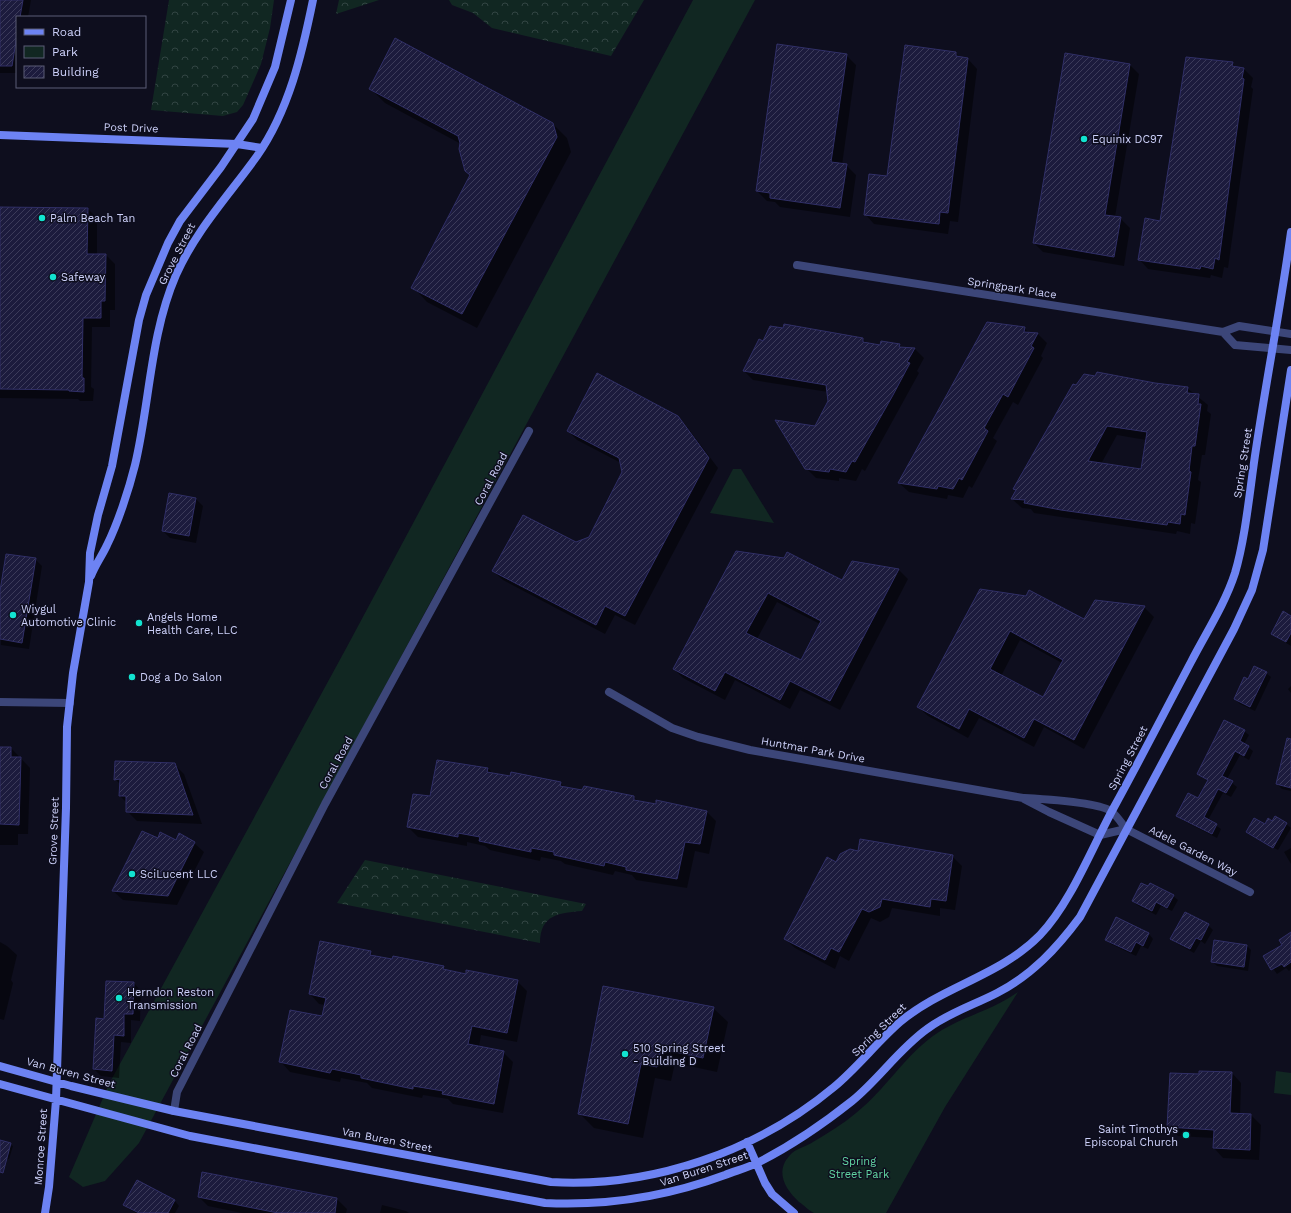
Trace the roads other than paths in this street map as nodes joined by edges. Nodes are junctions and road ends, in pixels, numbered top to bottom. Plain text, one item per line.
1 (291, 0) edge
2 (313, 0) edge
3 (0, 135) edge
4 (237, 144) junction
5 (262, 148) junction
6 (1291, 232) edge
7 (797, 265) dead end
8 (1275, 331) junction
9 (1223, 332) junction
10 (1291, 334) edge
11 (1272, 348) junction
12 (1291, 350) edge
13 (1291, 370) edge
14 (529, 431) dead end
15 (89, 582) junction
16 (609, 692) dead end
17 (0, 702) edge
18 (70, 703) junction
19 (1023, 798) junction
20 (1112, 812) junction
21 (1126, 829) junction
22 (1100, 835) junction
23 (1250, 892) dead end
24 (0, 1066) edge
25 (56, 1082) junction
26 (0, 1084) edge
27 (56, 1100) junction
28 (174, 1111) junction
29 (747, 1142) junction
30 (756, 1164) junction
31 (45, 1213) edge
32 (794, 1213) edge

1 - 4 main road, Grove Street
2 - 5 main road, Grove Street
3 - 4 main road, Post Drive
4 - 5 main road, Post Drive
4 - 15 main road, Grove Street
5 - 15 main road, Grove Street
6 - 8 main road, Spring Street
7 - 9 street, Springpark Place
8 - 9 street, Springpark Place
8 - 10 street, Springpark Place
8 - 11 main road, Spring Street
9 - 11 street
11 - 12 street
11 - 20 main road, Spring Street
13 - 21 main road
14 - 28 street, Coral Road
15 - 18 main road, Grove Street
16 - 19 street, Huntmar Park Drive
17 - 18 street
18 - 25 main road, Grove Street
19 - 20 street, Huntmar Park Drive
19 - 22 street, Huntmar Park Drive
20 - 21 street
20 - 22 main road, Spring Street
21 - 22 street
21 - 23 street, Adele Garden Way
21 - 30 main road
22 - 29 main road, Spring Street
24 - 25 main road, Van Buren Street
25 - 27 main road, Monroe Street
25 - 28 main road, Van Buren Street
26 - 27 main road, Van Buren Street
27 - 30 main road, Van Buren Street
27 - 31 main road, Monroe Street
28 - 29 main road, Van Buren Street
29 - 30 main road, Van Buren Street
30 - 32 main road, Van Buren Street

